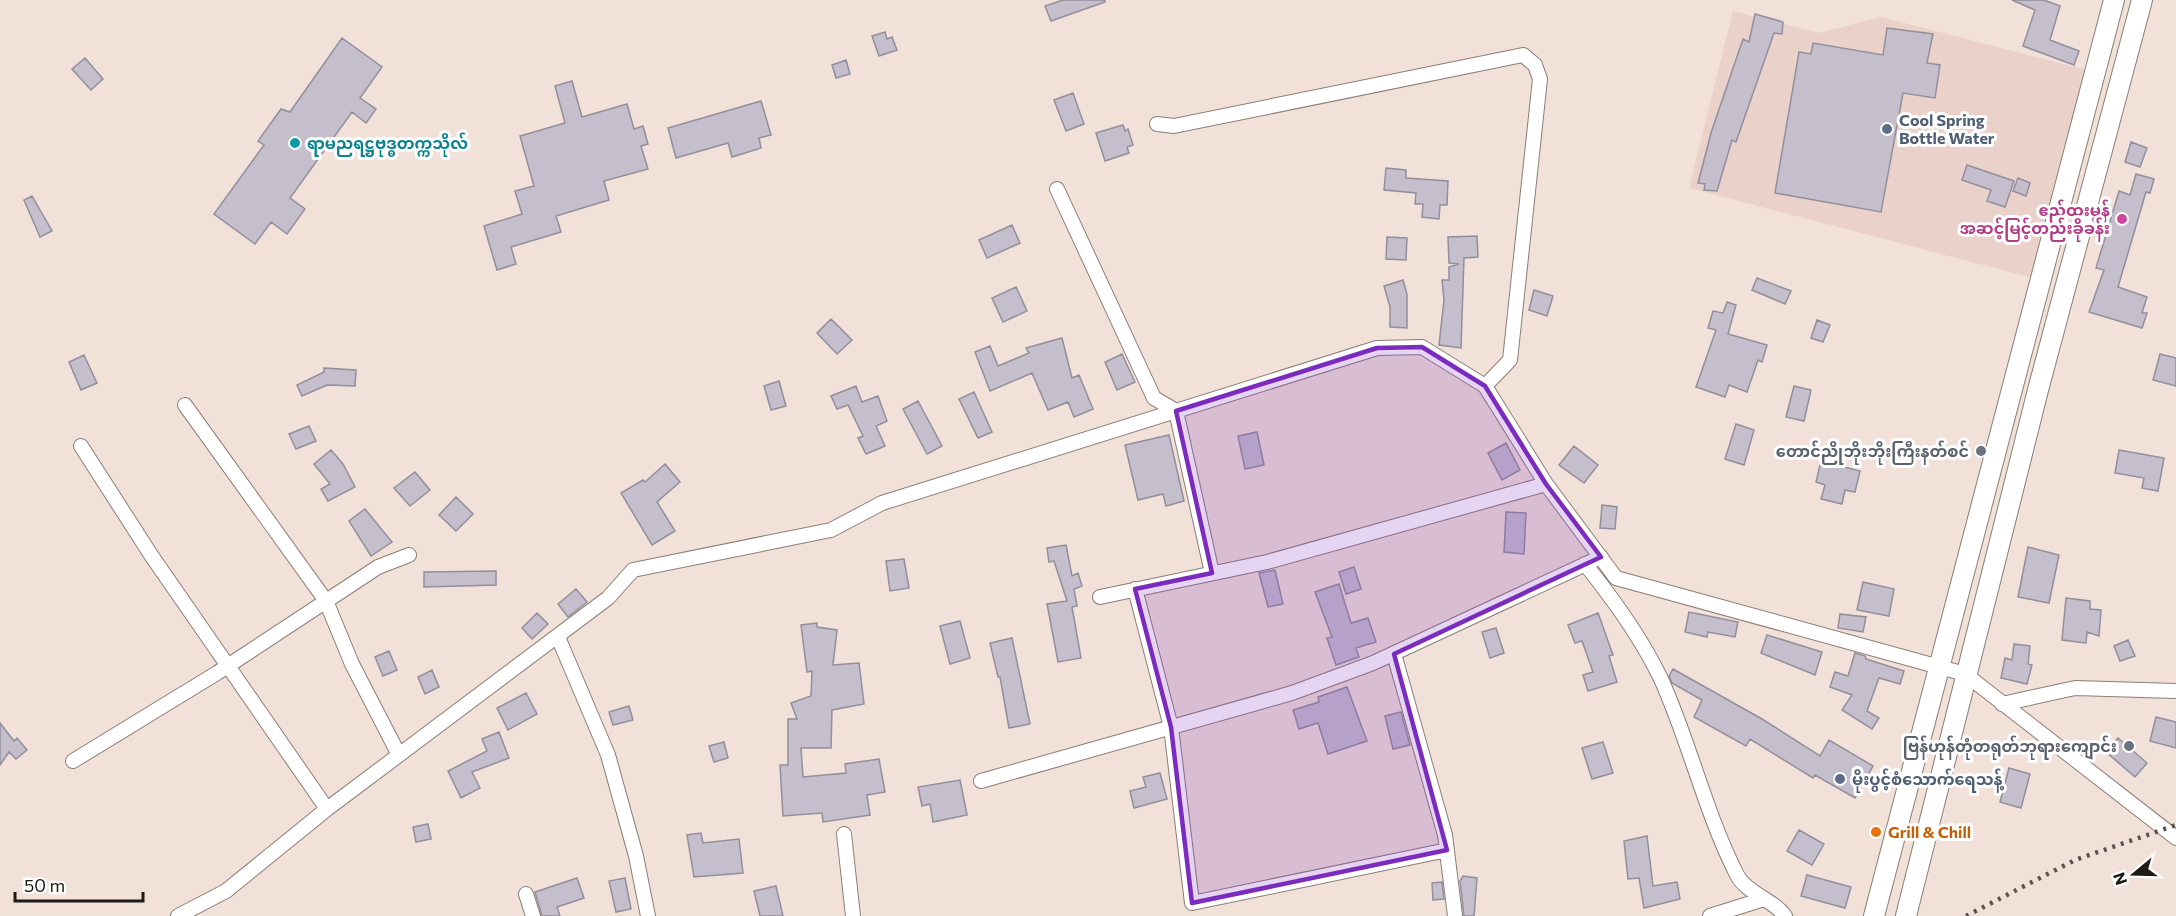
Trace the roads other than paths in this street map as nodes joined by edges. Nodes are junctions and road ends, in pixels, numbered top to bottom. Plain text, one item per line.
1 (2114, 0) edge
2 (2142, 0) edge
3 (1157, 124) dead end
4 (1057, 189) dead end
5 (1485, 386) junction
6 (185, 405) dead end
7 (1176, 411) junction
8 (81, 446) dead end
9 (1546, 484) junction
10 (409, 555) dead end
11 (1601, 557) junction
12 (1585, 564) junction
13 (1212, 573) junction
14 (1136, 589) junction
15 (1100, 597) dead end
16 (326, 601) junction
17 (558, 637) junction
18 (1394, 654) junction
19 (229, 665) junction
20 (1938, 667) junction
21 (1965, 674) junction
22 (2176, 691) edge
23 (2002, 704) junction
24 (1171, 727) junction
25 (399, 755) junction
26 (73, 761) dead end
27 (981, 781) dead end
28 (327, 809) junction
29 (844, 834) dead end
30 (2176, 838) edge
31 (1447, 850) junction
32 (526, 894) dead end
33 (1764, 899) junction
34 (178, 916) edge
35 (533, 916) edge
36 (648, 916) edge
37 (853, 916) edge
38 (1455, 916) edge
39 (1710, 916) edge
40 (1785, 916) edge
41 (1874, 916) edge
42 (1906, 916) edge

1 - 20 main road
2 - 21 main road
3 - 5 street
4 - 7 street
5 - 7 street
5 - 9 street
6 - 16 street
7 - 13 street
7 - 17 street
8 - 19 street
9 - 11 street
9 - 13 street
10 - 16 street
11 - 12 street
11 - 20 street
12 - 18 street
12 - 33 street
13 - 14 street
14 - 15 street
14 - 24 street
16 - 19 street
16 - 25 street
17 - 25 street
17 - 36 street
18 - 24 street
18 - 31 street
19 - 26 street
19 - 28 street
20 - 21 street
20 - 41 main road
21 - 23 street
21 - 42 main road
22 - 23 street
23 - 30 street
24 - 27 street
24 - 31 street
25 - 28 street
28 - 34 street
29 - 37 street
31 - 38 street
32 - 35 street
33 - 39 street
33 - 40 street

